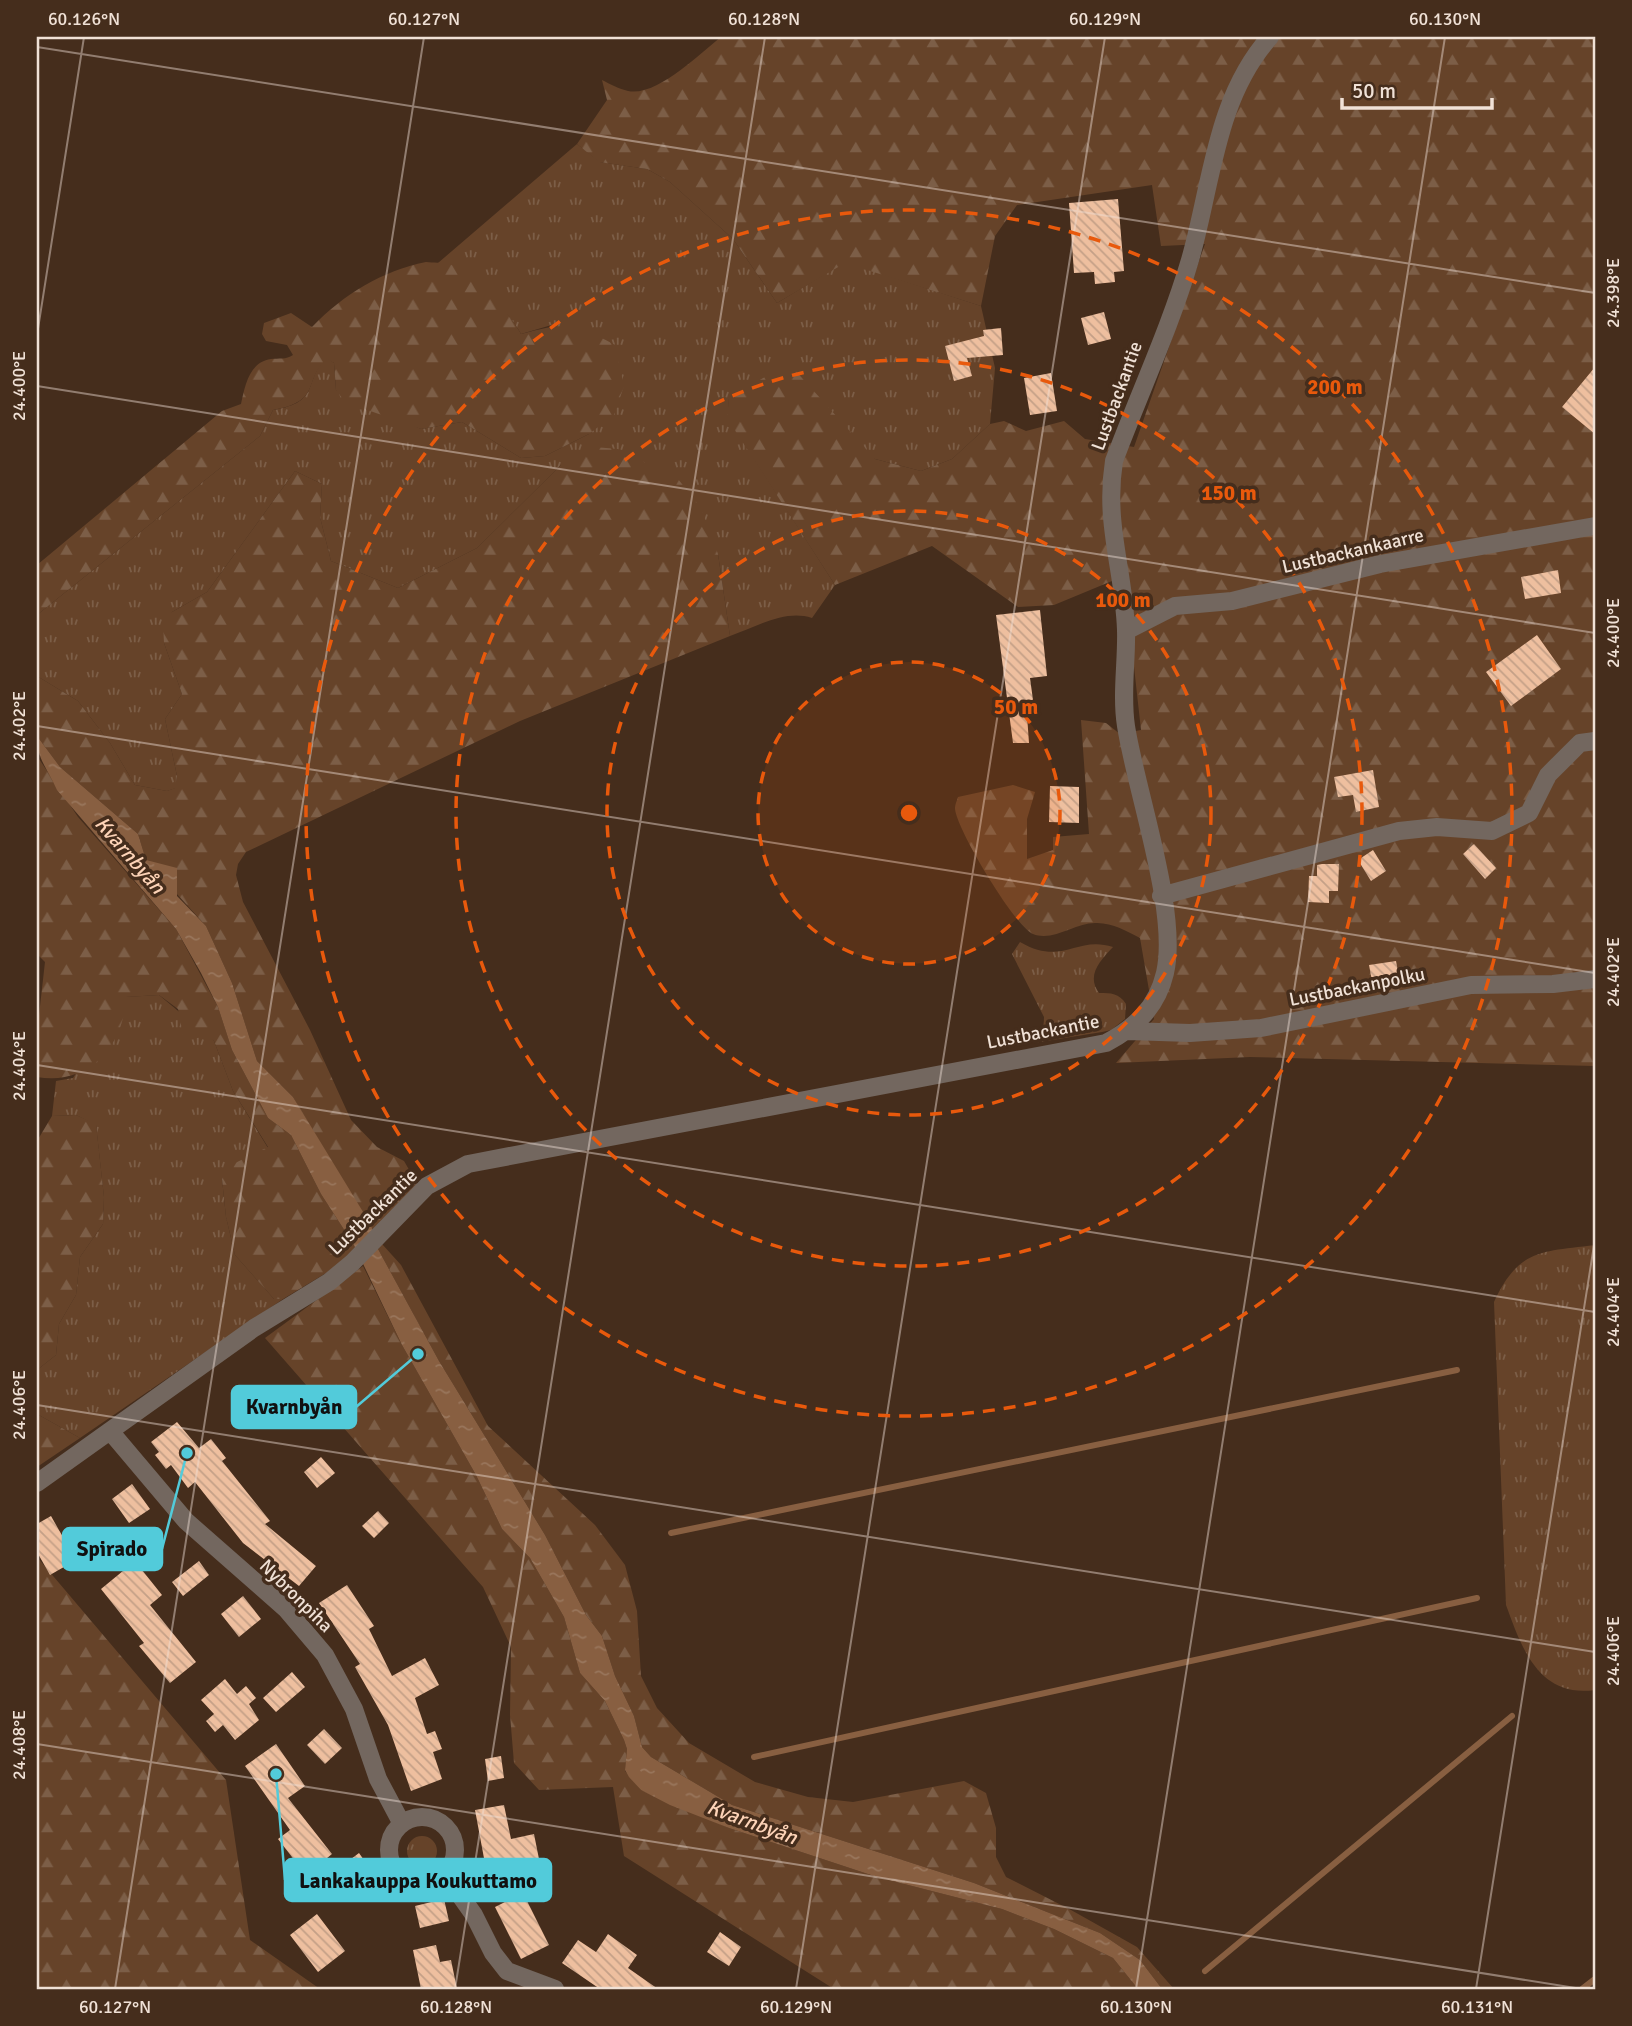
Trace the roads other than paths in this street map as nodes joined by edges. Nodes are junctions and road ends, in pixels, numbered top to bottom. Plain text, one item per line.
1 (1270, 37) edge
2 (1595, 526) edge
3 (1126, 631) junction
4 (1595, 741) edge
5 (1161, 896) junction
6 (1595, 979) edge
7 (1128, 1031) junction
8 (110, 1431) junction
9 (37, 1483) edge
10 (402, 1824) junction
11 (445, 1874) junction
12 (555, 1989) edge

1 - 3 street, Lustbackantie
2 - 3 street, Lustbackankaarre
3 - 5 street, Lustbackantie
4 - 5 street
5 - 7 street, Lustbackantie
6 - 7 street, Lustbackanpolku
7 - 8 street, Lustbackantie
8 - 9 street, Lustbackantie
8 - 10 street, Nybronpiha
10 - 11 street
10 - 11 street
11 - 12 street

